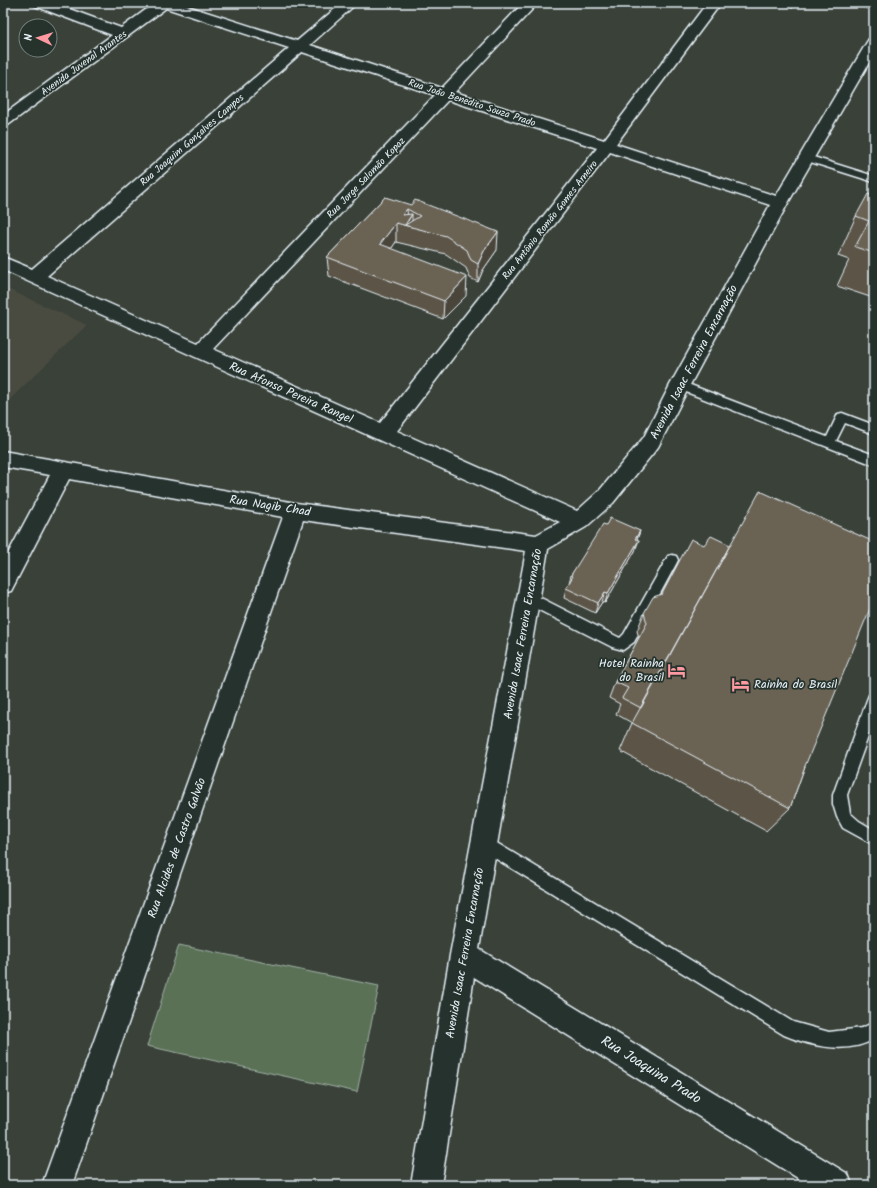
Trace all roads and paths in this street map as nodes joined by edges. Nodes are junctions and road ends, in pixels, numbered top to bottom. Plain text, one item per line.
1 (40, 3) edge
2 (164, 3) edge
3 (350, 3) edge
4 (531, 3) edge
5 (714, 3) edge
6 (868, 3) edge
7 (874, 6) edge
8 (122, 34) junction
9 (874, 42) edge
10 (299, 47) junction
11 (446, 94) junction
12 (6, 116) edge
13 (607, 146) junction
14 (807, 158) junction
15 (874, 179) edge
16 (780, 204) junction
17 (3, 263) edge
18 (34, 277) junction
19 (200, 352) junction
20 (680, 385) junction
21 (874, 430) edge
22 (383, 434) junction
23 (830, 442) junction
24 (3, 460) edge
25 (874, 460) edge
26 (63, 470) junction
27 (296, 510) junction
28 (579, 522) junction
29 (538, 544) junction
30 (672, 560) dead end
31 (3, 584) edge
32 (530, 598) junction
33 (874, 700) edge
34 (874, 838) edge
35 (485, 844) junction
36 (464, 955) junction
37 (874, 1030) edge
38 (57, 1185) edge
39 (426, 1185) edge
40 (837, 1185) edge

1 - 8 street
2 - 8 street, Avenida Juvenal Arantes
2 - 10 street, Rua João Benedito Souza Prado
3 - 10 street, Rua Joaquim Gonçalves Campos
4 - 11 street, Rua Jorge Salomão Kopaz
5 - 13 street, Rua Antônio Romão Gomes Arneiro
6 - 7 street
8 - 12 street, Avenida Juvenal Arantes
9 - 14 street, Avenida Isaac Ferreira Encarnação
10 - 11 street, Rua João Benedito Souza Prado
10 - 18 street, Rua Joaquim Gonçalves Campos
11 - 13 street, Rua João Benedito Souza Prado
11 - 19 street, Rua Jorge Salomão Kopaz
13 - 16 street, Rua João Benedito Souza Prado
13 - 22 street, Rua Antônio Romão Gomes Arneiro
14 - 15 lane
14 - 16 street, Avenida Isaac Ferreira Encarnação
16 - 20 street, Avenida Isaac Ferreira Encarnação
17 - 18 street, Rua Afonso Pereira Rangel
18 - 19 street, Rua Afonso Pereira Rangel
19 - 22 street, Rua Afonso Pereira Rangel
20 - 23 lane
20 - 28 street, Avenida Isaac Ferreira Encarnação
21 - 23 lane
22 - 28 street, Rua Afonso Pereira Rangel
23 - 25 lane
24 - 26 street, Rua Nagib Chad
26 - 27 street, Rua Nagib Chad
26 - 31 street
27 - 29 street, Rua Nagib Chad
27 - 38 street, Rua Alcides de Castro Galvão
28 - 29 street, Avenida Isaac Ferreira Encarnação
29 - 32 street, Avenida Isaac Ferreira Encarnação
30 - 32 lane
32 - 35 street, Avenida Isaac Ferreira Encarnação
33 - 34 lane
35 - 36 street, Avenida Isaac Ferreira Encarnação
35 - 37 lane
36 - 39 street, Avenida Isaac Ferreira Encarnação
36 - 40 street, Rua Joaquina Prado

